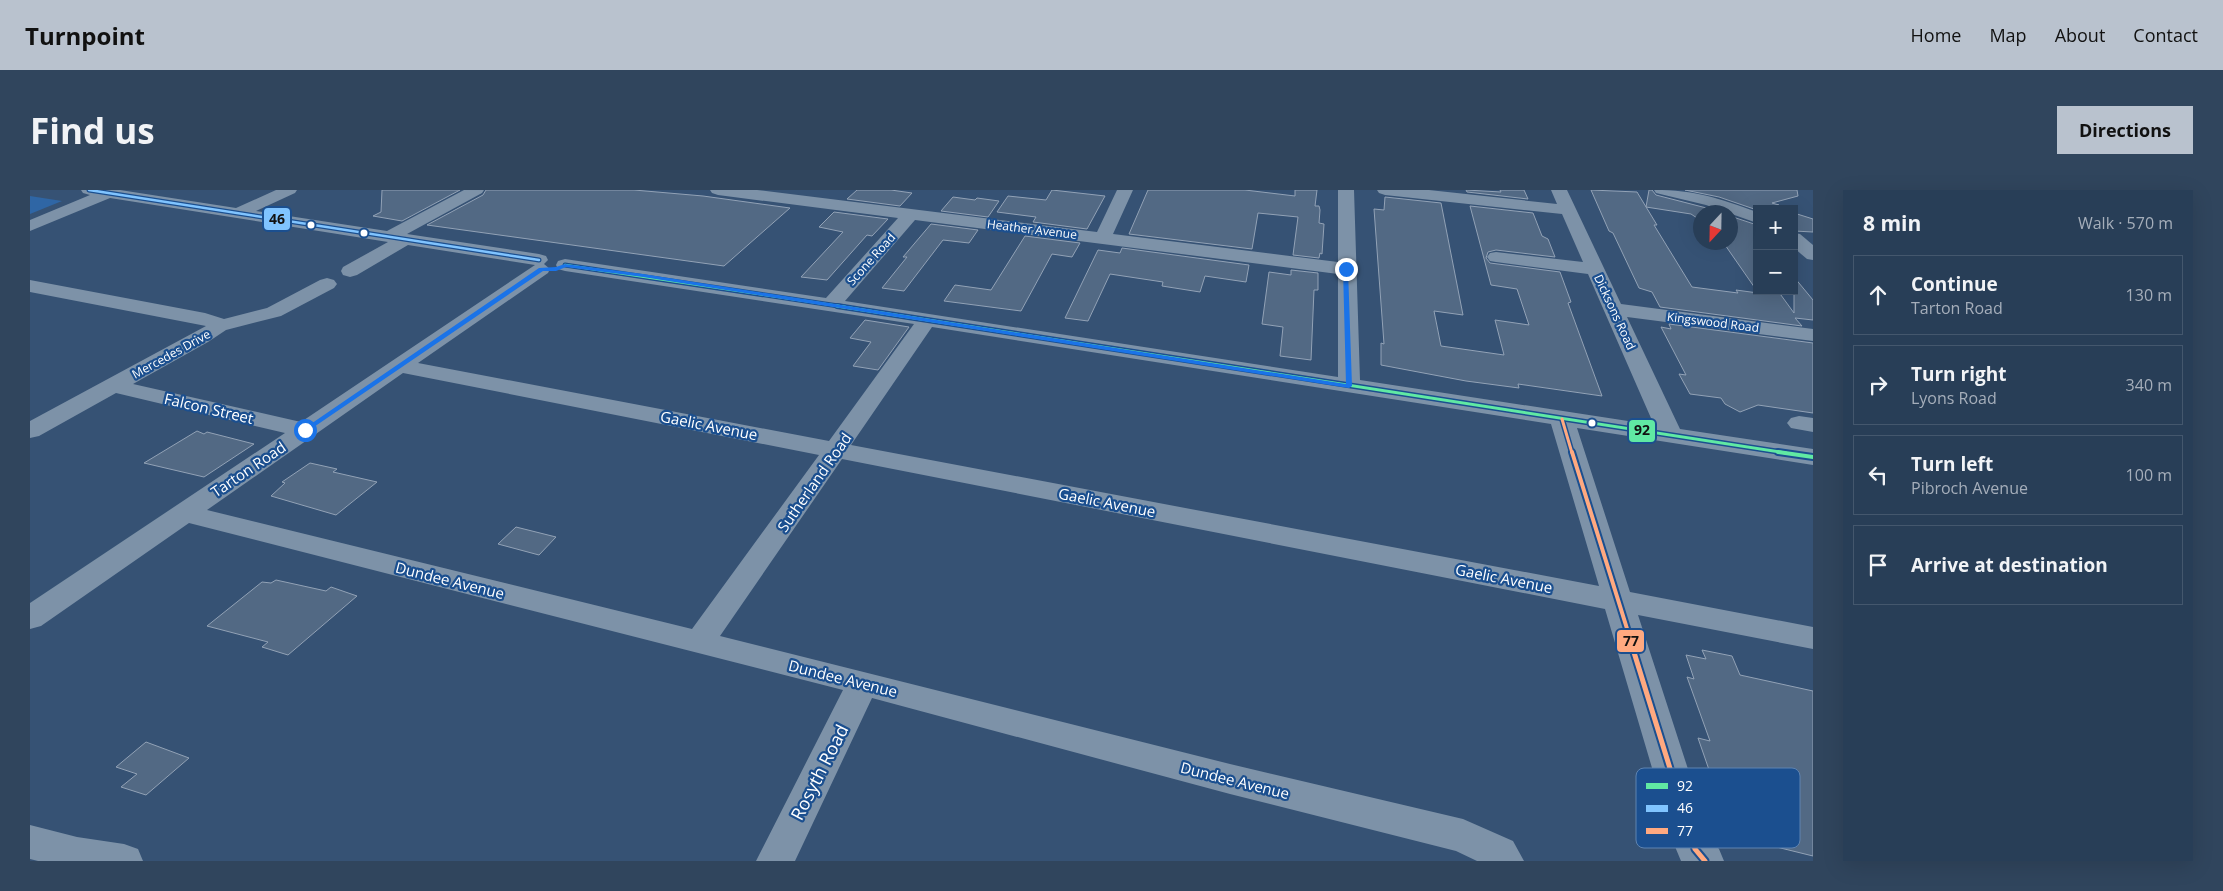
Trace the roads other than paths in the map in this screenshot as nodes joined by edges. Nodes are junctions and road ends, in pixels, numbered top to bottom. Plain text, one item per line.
1 (89, 190) edge
2 (290, 190) edge
3 (476, 190) edge
4 (718, 190) edge
5 (1125, 190) edge
6 (1346, 190) edge
7 (1386, 190) edge
8 (1559, 190) edge
9 (1662, 190) edge
10 (108, 193) junction
11 (1567, 210) junction
12 (238, 213) junction
13 (911, 214) junction
14 (1753, 217) edge
15 (30, 226) edge
16 (398, 238) junction
17 (1103, 238) junction
18 (1798, 242) edge
19 (1813, 255) edge
20 (1496, 257) dead end
21 (540, 265) junction
22 (1346, 269) junction
23 (1594, 269) junction
24 (350, 271) dead end
25 (327, 284) dead end
26 (30, 286) edge
27 (64, 292) junction
28 (831, 305) junction
29 (30, 307) edge
30 (1613, 309) junction
31 (927, 320) junction
32 (219, 326) junction
33 (1813, 335) edge
34 (400, 366) junction
35 (112, 386) junction
36 (1349, 386) junction
37 (1562, 418) junction
38 (305, 430) junction
39 (30, 431) edge
40 (1671, 435) junction
41 (837, 450) junction
42 (1813, 457) edge
43 (184, 513) junction
44 (1617, 600) junction
45 (30, 618) edge
46 (1813, 638) edge
47 (699, 642) junction
48 (863, 683) junction
49 (1670, 768) edge
50 (30, 842) edge
51 (1695, 848) edge
52 (1502, 857) edge
53 (124, 861) edge
54 (775, 861) edge
55 (1705, 861) edge

1 - 10 street
2 - 12 street
3 - 16 street
4 - 13 street, Heather Avenue
5 - 17 street
6 - 22 street
7 - 11 street
8 - 11 street, Dicksons Road
9 - 14 street
10 - 12 street
10 - 15 street
11 - 23 street, Dicksons Road
12 - 16 street
13 - 17 street, Heather Avenue
13 - 28 street, Scone Road
16 - 21 street
16 - 24 street
17 - 22 street, Heather Avenue
18 - 19 street
20 - 23 street
21 - 28 street
21 - 34 street, Tarton Road
22 - 36 street
23 - 30 street, Dicksons Road
25 - 32 street
26 - 27 street, Mercedes Drive
27 - 29 street
27 - 32 street, Mercedes Drive
28 - 31 street
30 - 33 street, Kingswood Road
30 - 40 street, Dicksons Road
31 - 36 street
31 - 41 street, Sutherland Road
32 - 35 street, Mercedes Drive
34 - 38 street, Tarton Road
34 - 41 street, Gaelic Avenue
35 - 38 street, Falcon Street
35 - 39 street, Mercedes Drive
36 - 37 street
37 - 40 street
37 - 44 street
38 - 43 street, Tarton Road
40 - 42 street
41 - 44 street, Gaelic Avenue
41 - 47 street, Sutherland Road
43 - 45 street, Tarton Road
43 - 47 street, Dundee Avenue
44 - 46 street, Gaelic Avenue
44 - 49 street
47 - 48 street, Dundee Avenue
48 - 52 street, Dundee Avenue
48 - 54 street, Rosyth Road
50 - 53 street
51 - 55 street

